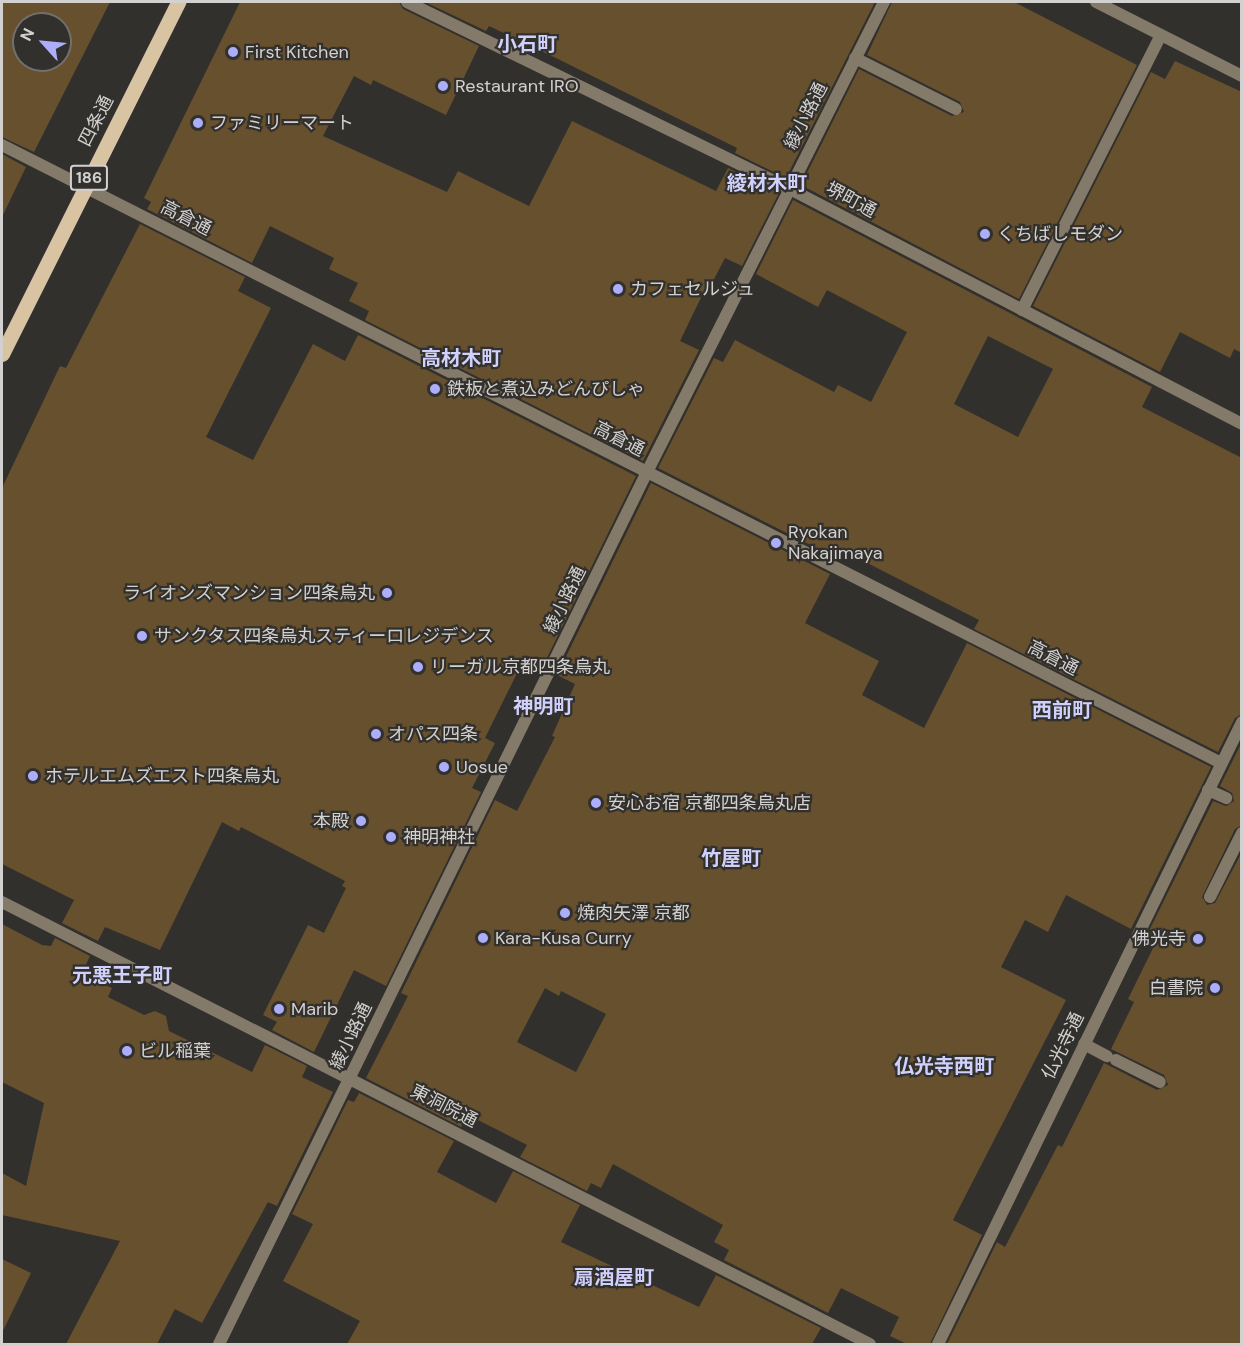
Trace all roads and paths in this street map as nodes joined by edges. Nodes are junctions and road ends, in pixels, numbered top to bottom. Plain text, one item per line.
1 (178, 2) edge
2 (407, 2) edge
3 (884, 2) edge
4 (1095, 2) edge
5 (1161, 35) junction
6 (855, 58) junction
7 (1242, 76) edge
8 (956, 110) dead end
9 (2, 144) edge
10 (85, 187) junction
11 (790, 189) junction
12 (1022, 310) junction
13 (2, 354) edge
14 (1242, 424) edge
15 (646, 474) junction
16 (1242, 722) edge
17 (1221, 763) junction
18 (1208, 790) junction
19 (1226, 798) dead end
20 (1242, 833) edge
21 (1210, 897) dead end
22 (2, 902) edge
23 (1083, 1044) junction
24 (351, 1079) junction
25 (1160, 1082) dead end
26 (219, 1344) edge
27 (870, 1344) edge
28 (938, 1344) edge

1 - 10 main road, 四条通 / 186
2 - 11 street, 堺町通
3 - 6 street, 綾小路通
4 - 5 street
5 - 7 street
5 - 12 street
6 - 8 street
6 - 11 street, 綾小路通
9 - 10 street, 高倉通
10 - 13 main road, 四条通 / 186
10 - 15 street, 高倉通
11 - 12 street, 堺町通
11 - 15 street, 綾小路通
12 - 14 street, 堺町通
15 - 17 street, 高倉通
15 - 24 street, 綾小路通
16 - 17 street, 仏光寺通
17 - 18 street, 仏光寺通
18 - 19 street
18 - 23 street, 仏光寺通
20 - 21 street
22 - 24 street, 東洞院通
23 - 25 street
23 - 28 street, 仏光寺通
24 - 26 street, 綾小路通
24 - 27 street, 東洞院通

